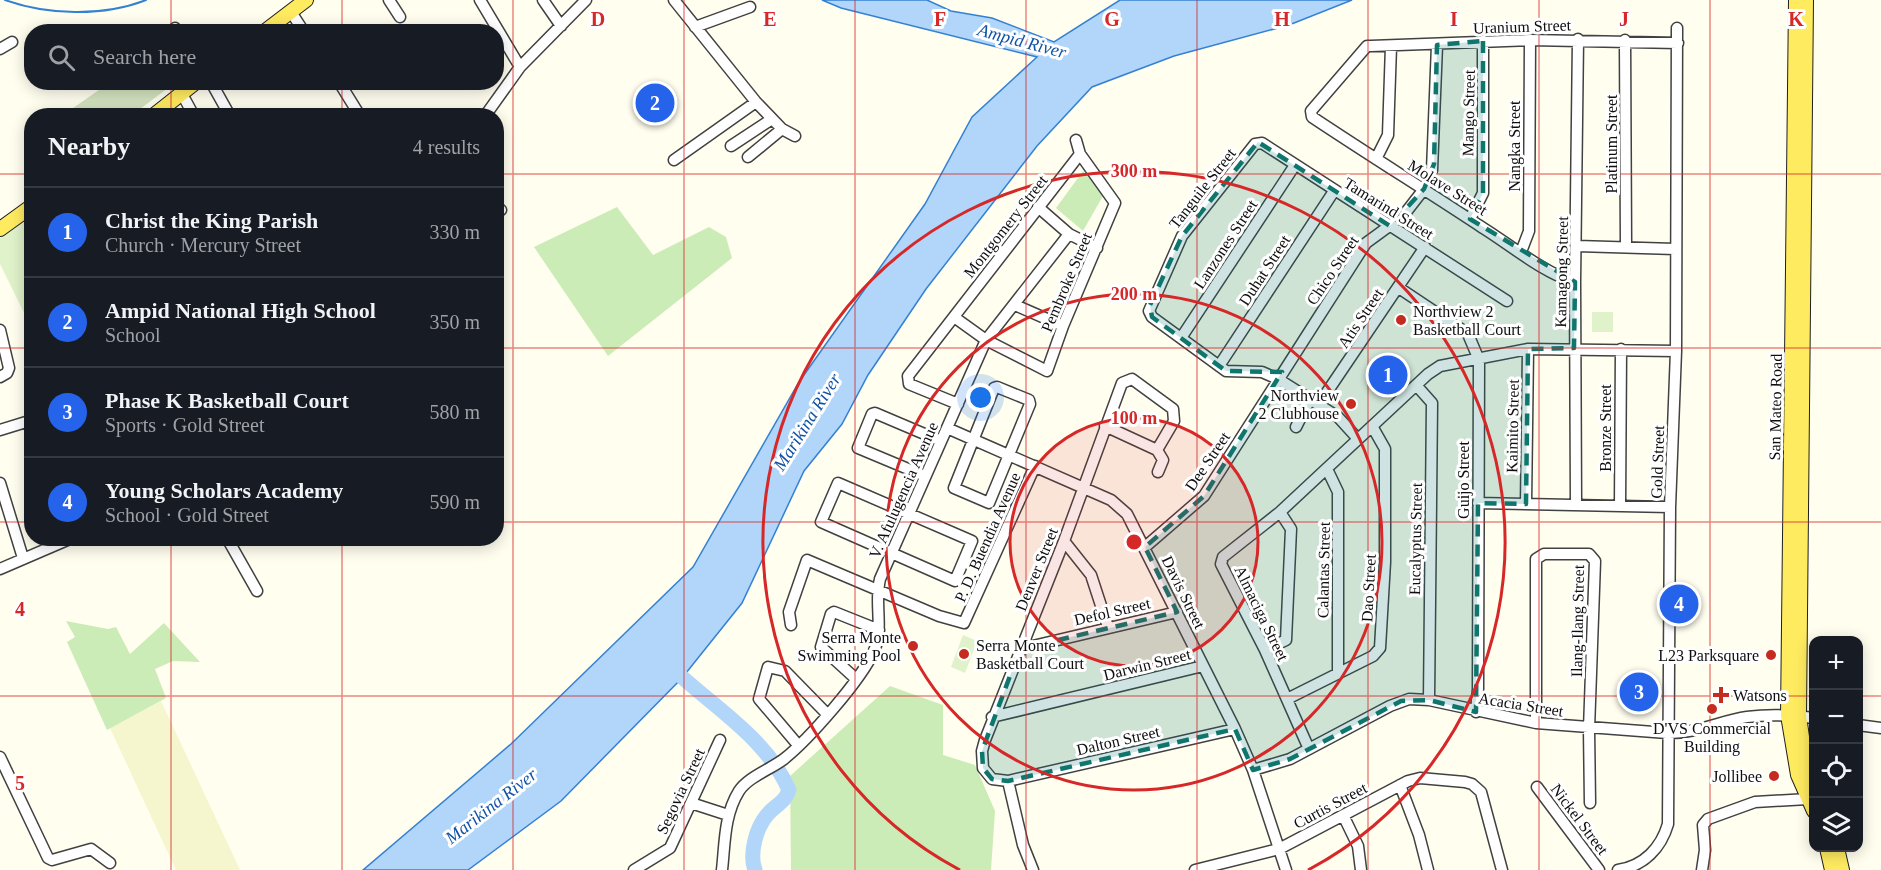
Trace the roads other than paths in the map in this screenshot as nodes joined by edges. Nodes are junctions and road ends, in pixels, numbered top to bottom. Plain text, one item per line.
1 (306, 0) edge
2 (389, 0) edge
3 (480, 0) edge
4 (543, 0) edge
5 (586, 0) edge
6 (674, 0) edge
7 (1796, 0) edge
8 (1806, 0) edge
9 (750, 7) dead end
10 (291, 12) junction
11 (400, 17) dead end
12 (275, 24) edge
13 (299, 24) edge
14 (494, 24) edge
15 (561, 26) junction
16 (694, 27) junction
17 (1677, 28) dead end
18 (1801, 29) junction
19 (1578, 39) junction
20 (504, 40) edge
21 (1530, 40) junction
22 (1625, 40) junction
23 (1484, 41) junction
24 (12, 42) dead end
25 (1678, 43) junction
26 (1437, 45) junction
27 (1391, 46) junction
28 (0, 49) edge
29 (520, 67) junction
30 (504, 89) edge
31 (187, 90) edge
32 (215, 90) edge
33 (344, 90) edge
34 (504, 90) edge
35 (182, 94) junction
36 (756, 102) junction
37 (164, 108) edge
38 (190, 108) edge
39 (226, 108) edge
40 (355, 108) edge
41 (491, 108) edge
42 (1311, 111) joint
43 (772, 119) junction
44 (782, 129) junction
45 (795, 136) dead end
46 (1076, 140) dead end
47 (1255, 144) joint
48 (731, 146) dead end
49 (1080, 154) junction
50 (748, 158) dead end
51 (1376, 159) junction
52 (674, 160) dead end
53 (1295, 165) junction
54 (1424, 189) junction
55 (1334, 191) junction
56 (1038, 207) junction
57 (24, 212) edge
58 (1470, 219) junction
59 (1390, 226) junction
60 (0, 230) edge
61 (1069, 234) junction
62 (1577, 246) junction
63 (1626, 247) junction
64 (1097, 248) junction
65 (1425, 248) junction
66 (1675, 249) junction
67 (1521, 252) junction
68 (1575, 282) junction
69 (1399, 288) junction
70 (1507, 301) dead end
71 (1015, 305) junction
72 (954, 317) junction
73 (1063, 326) junction
74 (0, 330) edge
75 (1181, 338) junction
76 (986, 340) junction
77 (1574, 348) junction
78 (1528, 349) junction
79 (1621, 349) junction
80 (1676, 351) junction
81 (1479, 360) junction
82 (1219, 366) junction
83 (0, 377) edge
84 (1278, 379) junction
85 (1416, 385) junction
86 (1315, 401) junction
87 (957, 404) junction
88 (24, 423) edge
89 (1105, 426) junction
90 (1372, 426) junction
91 (1296, 427) dead end
92 (947, 428) junction
93 (0, 430) edge
94 (973, 439) junction
95 (1358, 439) junction
96 (941, 441) junction
97 (1157, 450) junction
98 (1010, 455) junction
99 (1035, 466) junction
100 (1327, 469) junction
101 (1158, 472) dead end
102 (925, 476) junction
103 (0, 483) edge
104 (1083, 488) junction
105 (1478, 503) junction
106 (1526, 504) junction
107 (1576, 505) junction
108 (1620, 506) junction
109 (1670, 507) junction
110 (910, 512) junction
111 (1280, 512) junction
112 (1064, 542) junction
113 (51, 546) edge
114 (232, 546) edge
115 (1145, 547) junction
116 (892, 553) junction
117 (23, 558) junction
118 (0, 569) edge
119 (878, 589) junction
120 (257, 591) dead end
121 (1177, 612) junction
122 (791, 625) dead end
123 (1108, 627) junction
124 (879, 630) junction
125 (1020, 649) junction
126 (1266, 650) junction
127 (1203, 666) junction
128 (1338, 674) junction
129 (856, 679) junction
130 (1287, 699) junction
131 (1429, 700) junction
132 (1476, 712) junction
133 (827, 714) junction
134 (992, 717) junction
135 (1800, 717) edge
136 (1536, 723) junction
137 (1863, 726) edge
138 (1881, 728) edge
139 (1235, 729) junction
140 (1589, 729) junction
141 (1667, 733) junction
142 (720, 741) dead end
143 (798, 745) junction
144 (1310, 749) junction
145 (0, 757) edge
146 (1253, 770) junction
147 (1008, 781) junction
148 (1400, 785) junction
149 (1537, 787) dead end
150 (1811, 798) edge
151 (1809, 799) edge
152 (691, 803) junction
153 (1590, 803) dead end
154 (728, 815) junction
155 (1343, 816) junction
156 (1280, 849) junction
157 (1828, 852) edge
158 (1838, 852) edge
159 (110, 863) dead end
160 (648, 867) edge
161 (1217, 868) edge
162 (634, 870) edge
163 (722, 870) edge
164 (1033, 870) edge
165 (1195, 870) edge
166 (1286, 870) edge
167 (1361, 870) edge
168 (1428, 870) edge
169 (1502, 870) edge
170 (1599, 870) edge
171 (1618, 870) edge
172 (1702, 870) edge
173 (1832, 870) edge
174 (1842, 870) edge

1 - 10 main road
2 - 11 street
3 - 14 street
4 - 15 street
5 - 15 street
6 - 16 street
7 - 18 main road, San Mateo Road
8 - 18 main road, San Mateo Road
9 - 16 street
10 - 12 main road
10 - 13 street
15 - 29 street
16 - 36 street
17 - 25 street, Gold Street
18 - 135 main road, San Mateo Road
19 - 21 street, Uranium Street
19 - 22 street, Uranium Street
19 - 62 street, Kamagong Street
20 - 29 street
21 - 23 street, Uranium Street
21 - 67 street, Nangka Street
22 - 25 street, Uranium Street
22 - 63 street, Platinum Street
23 - 26 street, Uranium Street
23 - 58 street, Mango Street
24 - 28 street
25 - 66 street, Gold Street
26 - 27 street, Uranium Street
26 - 54 street, Chico Street
27 - 42 street, Uranium Street
27 - 51 street
29 - 30 street
31 - 35 main road
32 - 39 street
33 - 40 street
34 - 41 street
35 - 37 main road
35 - 38 street
36 - 43 street
36 - 52 street
42 - 51 street, Molave Street
43 - 44 street
43 - 48 street
44 - 45 street
44 - 50 street
46 - 49 street
47 - 53 street, Tamarind Street
47 - 75 street, Tanguile Street
49 - 56 street, Montgomery Street
49 - 64 street, Pembroke Street
51 - 54 street, Molave Street
53 - 55 street, Tamarind Street
53 - 75 street, Lanzones Street
54 - 58 street, Molave Street
54 - 59 street, Chico Street
55 - 59 street, Tamarind Street
55 - 82 street, Duhat Street
56 - 61 street
56 - 72 street, Montgomery Street
57 - 60 main road
58 - 67 street, Molave Street
59 - 65 street, Tamarind Street
59 - 84 street, Chico Street
61 - 64 street
61 - 71 street, V. Afulugencia Avenue
62 - 63 street
62 - 68 street, Kamagong Street
63 - 66 street
64 - 73 street, Pembroke Street
65 - 69 street, Atis Street
65 - 70 street, Tamarind Street
66 - 80 street, Gold Street
67 - 68 street, Molave Street
68 - 77 street, Kamagong Street
69 - 81 street, Guijo Street
69 - 86 street, Atis Street
71 - 73 street
71 - 76 street, V. Afulugencia Avenue
72 - 76 street
72 - 87 street, Montgomery Street
73 - 76 street, Pembroke Street
74 - 83 street
75 - 82 street
76 - 87 street, V. Afulugencia Avenue
77 - 78 street, Almaciga Street
77 - 79 street, Almaciga Street
77 - 107 street, Kamagong Street
78 - 81 street, Almaciga Street
78 - 106 street, Kaimito Street
79 - 80 street, Almaciga Street
79 - 108 street, Bronze Street
80 - 109 street, Gold Street
81 - 85 street, Almaciga Street
81 - 105 street, Guijo Street
82 - 84 street
84 - 86 street
84 - 115 street, Dee Street
85 - 90 street, Almaciga Street
85 - 131 street, Eucalyptus Street
86 - 91 street, Atis Street
86 - 95 street
87 - 92 street, V. Afulugencia Avenue
88 - 93 street
89 - 97 street
89 - 97 street, Denver Street
89 - 104 street, Denver Street
90 - 95 street, Almaciga Street
90 - 128 street, Dao Street
92 - 94 street, Davis Street
92 - 96 street, V. Afulugencia Avenue
94 - 98 street, Davis Street
94 - 98 street
94 - 98 street
95 - 100 street, Almaciga Street
96 - 102 street, V. Afulugencia Avenue
96 - 102 street
97 - 101 street
98 - 99 street, Davis Street
99 - 104 street, Davis Street
99 - 119 street, P. D. Buendia Avenue
100 - 111 street, Almaciga Street
100 - 128 street, Calantas Street
102 - 110 street, V. Afulugencia Avenue
103 - 117 street
104 - 112 street, Denver Street
104 - 115 street, Davis Street
105 - 106 street
105 - 132 street, Guijo Street
106 - 107 street
107 - 108 street
108 - 109 street
109 - 141 street, Gold Street
110 - 116 street, V. Afulugencia Avenue
110 - 116 street
110 - 116 street
111 - 126 street
111 - 126 street, Almaciga Street
112 - 123 street
112 - 125 street, Denver Street
113 - 117 street
114 - 120 street
115 - 121 street, Davis Street
116 - 119 street, V. Afulugencia Avenue
117 - 118 street
119 - 122 street
119 - 124 street, V. Afulugencia Avenue
121 - 123 street, Defol Street
121 - 127 street, Davis Street
123 - 125 street, Defol Street
124 - 129 street, V. Afulugencia Avenue
124 - 129 street
125 - 134 street, Denver Street
126 - 130 street, Almaciga Street
127 - 134 street, Darwin Street
127 - 139 street, Davis Street
128 - 130 street, Dao Street
129 - 133 street, V. Afulugencia Avenue
130 - 144 street, Almaciga Street
131 - 132 street, Acacia Street
131 - 144 street, Acacia Street
132 - 136 street, Acacia Street
133 - 143 street, V. Afulugencia Avenue
133 - 143 street
134 - 147 street, Denver Street
135 - 141 street, Acacia Street
135 - 150 main road, San Mateo Road
136 - 140 street, Acacia Street
136 - 140 street, Ilang-Ilang Street
137 - 138 street
139 - 146 street, Davis Street
139 - 147 street, Dalton Street
140 - 141 street, Acacia Street
140 - 153 street
141 - 171 street, Gold Street
142 - 152 street, Segovia Street
143 - 154 street, V. Afulugencia Avenue
144 - 146 street, Acacia Street
145 - 159 street
146 - 156 street, Davis Street
147 - 164 street
148 - 155 street, Curtis Street
148 - 168 street
148 - 169 street, Curtis Street
149 - 170 street, Nickel Street
151 - 172 street
152 - 154 street
152 - 160 street, Segovia Street
154 - 163 street, V. Afulugencia Avenue
155 - 156 street, Curtis Street
155 - 167 street
156 - 161 street, Curtis Street
156 - 166 street, Davis Street
157 - 173 main road
158 - 174 main road
160 - 162 street, Segovia Street
161 - 165 street, Curtis Street

